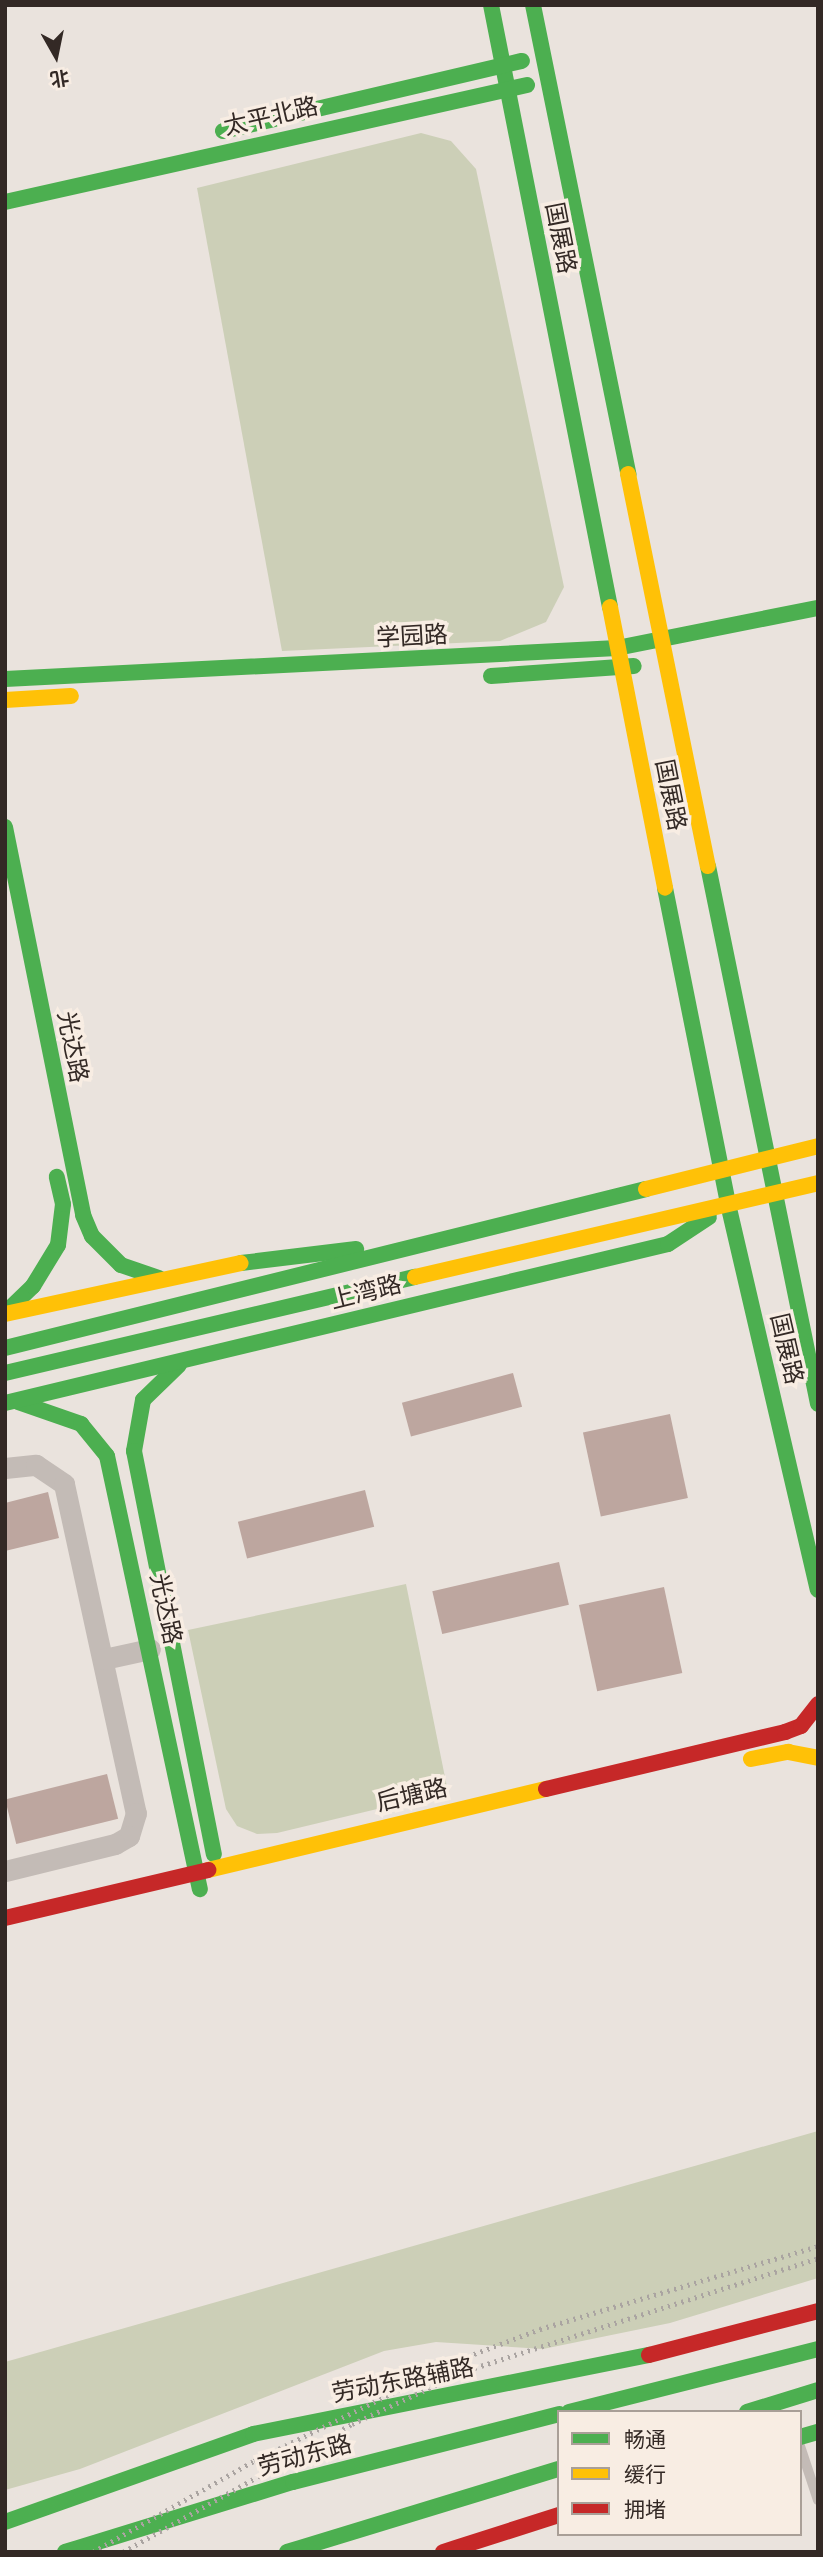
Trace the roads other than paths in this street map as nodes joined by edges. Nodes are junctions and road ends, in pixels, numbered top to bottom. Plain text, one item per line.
1 (492, 5) edge
2 (533, 5) edge
3 (543, 57) junction
4 (503, 65) junction
5 (547, 81) junction
6 (508, 89) junction
7 (208, 134) dead end
8 (5, 202) edge
9 (818, 608) edge
10 (663, 642) junction
11 (617, 648) junction
12 (673, 659) junction
13 (621, 668) junction
14 (476, 676) dead end
15 (5, 679) edge
16 (87, 695) dead end
17 (5, 700) edge
18 (5, 827) edge
19 (41, 1098) dead end
20 (818, 1146) edge
21 (768, 1160) junction
22 (722, 1171) junction
23 (818, 1183) edge
24 (775, 1194) junction
25 (728, 1205) junction
26 (426, 1243) junction
27 (159, 1278) junction
28 (5, 1313) edge
29 (5, 1348) edge
30 (189, 1359) junction
31 (5, 1373) edge
32 (6, 1403) edge
33 (818, 1404) edge
34 (5, 1468) edge
35 (818, 1590) edge
36 (150, 1649) junction
37 (104, 1658) junction
38 (818, 1704) edge
39 (818, 1758) edge
40 (728, 1765) dead end
41 (701, 1771) dead end
42 (216, 1866) junction
43 (5, 1871) edge
44 (197, 1871) junction
45 (220, 1885) junction
46 (200, 1890) junction
47 (5, 1918) edge
48 (5, 1936) edge
49 (818, 2311) edge
50 (818, 2349) edge
51 (818, 2390) edge
52 (577, 2410) edge
53 (753, 2410) edge
54 (557, 2415) edge
55 (802, 2452) edge
56 (557, 2470) edge
57 (818, 2500) edge
58 (557, 2516) edge
59 (5, 2522) edge
60 (462, 2549) edge
61 (65, 2552) edge
62 (287, 2552) edge
63 (443, 2552) edge

1 - 4 main road, 国展路
2 - 3 main road, 国展路
3 - 4 main road, 太平北路
3 - 5 main road, 国展路
4 - 6 main road, 国展路
4 - 7 main road, 太平北路
5 - 6 main road, 太平北路
5 - 10 main road, 国展路
6 - 8 main road, 太平北路
6 - 11 main road, 国展路
9 - 10 main road, 学园路
10 - 11 main road, 学园路
10 - 12 main road, 国展路
11 - 13 main road, 国展路
11 - 15 main road, 学园路
12 - 13 main road
12 - 21 main road, 国展路
13 - 14 main road
13 - 22 main road, 国展路
16 - 17 main road
18 - 27 main road, 光达路
19 - 28 main road, 光达路
20 - 21 main road, 上湾路
21 - 22 main road, 上湾路
21 - 24 main road, 国展路
22 - 25 main road, 国展路
22 - 26 main road, 上湾路
23 - 24 main road, 上湾路
24 - 25 main road, 上湾路
24 - 33 main road, 国展路
25 - 30 main road, 上湾路
25 - 31 main road, 上湾路
25 - 35 main road, 国展路
26 - 27 main road, 上湾路
26 - 29 main road, 上湾路
27 - 28 main road, 上湾路
30 - 32 main road, 上湾路
30 - 42 main road, 光达路
32 - 36 main road, 光达路
34 - 37 street
36 - 37 street
36 - 44 main road, 光达路
37 - 43 street
38 - 42 main road, 后塘路
39 - 40 main road
41 - 45 main road, 后塘路
42 - 44 main road, 后塘路
42 - 45 main road, 光达路
44 - 46 main road, 光达路
44 - 47 main road, 后塘路
45 - 46 main road, 后塘路
46 - 48 main road, 后塘路
49 - 59 main road, 劳动东路辅路
50 - 52 main road
51 - 53 main road
54 - 61 main road, 劳动东路
55 - 57 lane
56 - 62 main road
58 - 60 main road
60 - 63 main road

